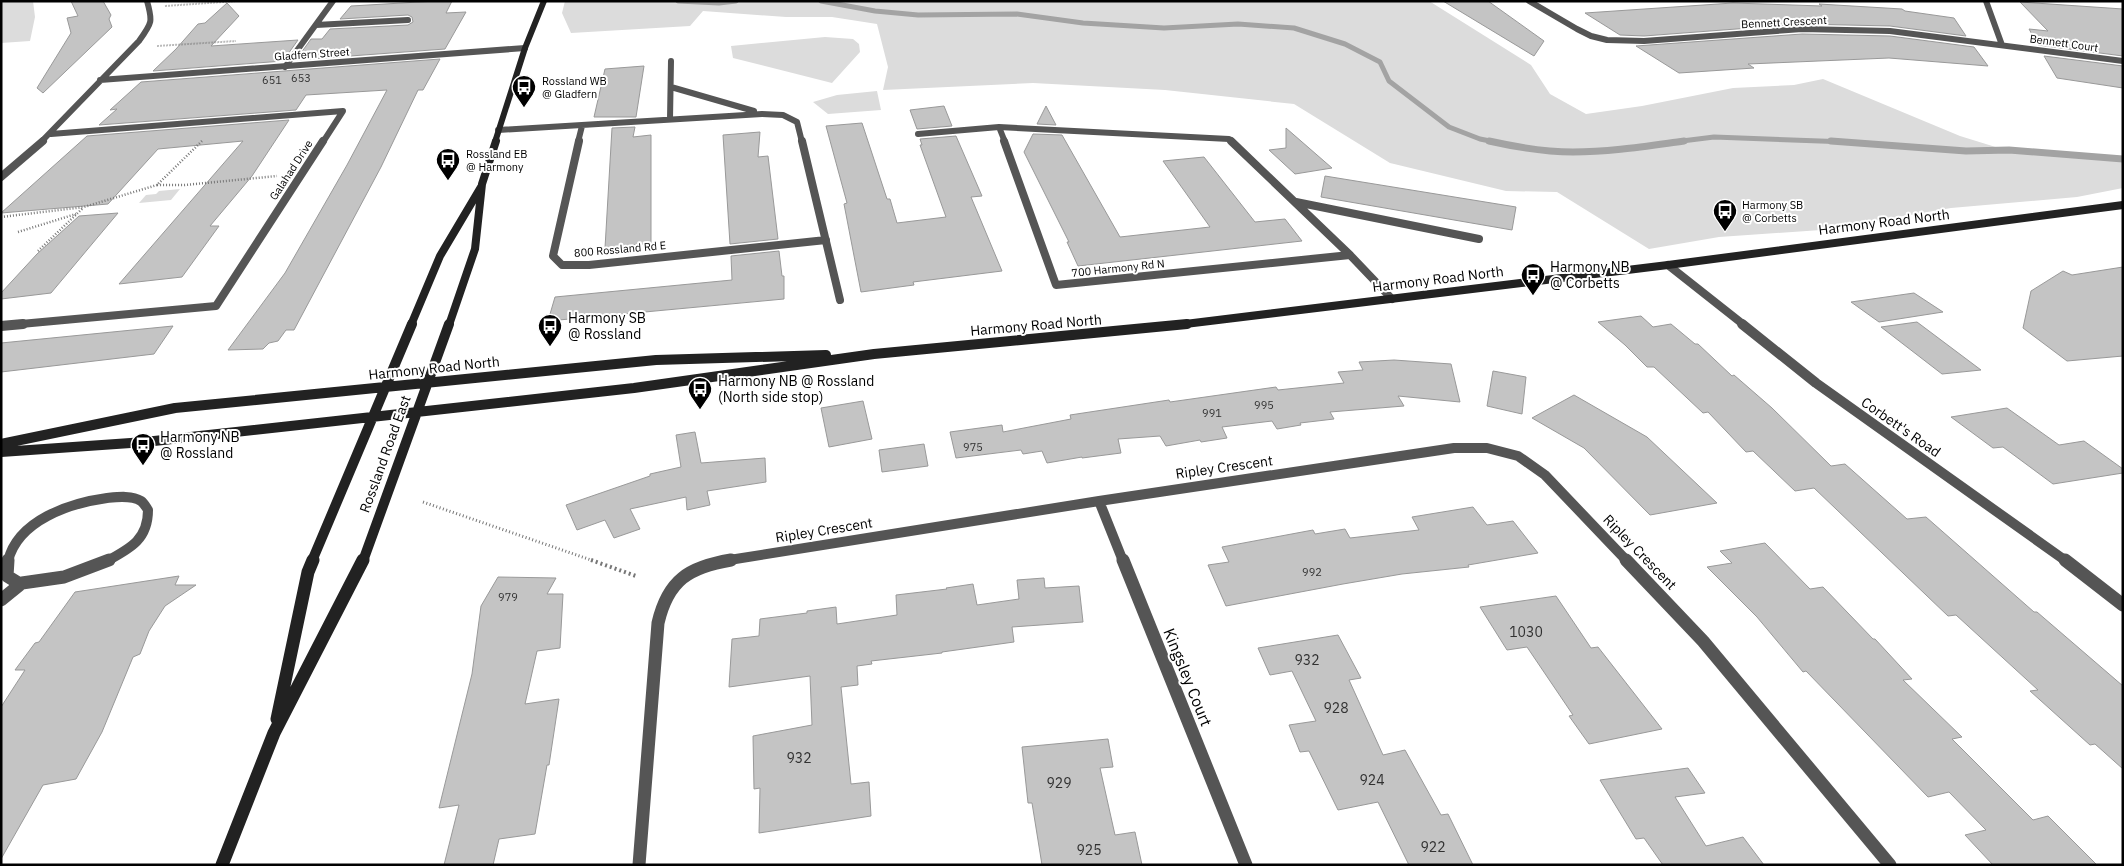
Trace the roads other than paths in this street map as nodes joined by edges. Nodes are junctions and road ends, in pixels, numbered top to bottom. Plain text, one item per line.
1 (333, 1) edge
2 (544, 1) edge
3 (1529, 1) edge
4 (1986, 1) edge
5 (148, 4) edge
6 (408, 20) dead end
7 (316, 25) junction
8 (2002, 45) junction
9 (525, 48) junction
10 (2123, 61) edge
11 (671, 62) dead end
12 (285, 66) junction
13 (100, 80) junction
14 (671, 87) junction
15 (762, 114) junction
16 (670, 120) junction
17 (582, 126) junction
18 (999, 127) junction
19 (498, 130) junction
20 (51, 134) junction
21 (918, 134) dead end
22 (1, 177) edge
23 (482, 184) junction
24 (1295, 201) junction
25 (2123, 205) edge
26 (1479, 239) dead end
27 (826, 240) junction
28 (1350, 255) junction
29 (1668, 264) junction
30 (1392, 299) junction
31 (840, 300) dead end
32 (1, 326) edge
33 (874, 354) junction
34 (430, 382) junction
35 (384, 387) junction
36 (418, 412) junction
37 (372, 417) junction
38 (1, 444) edge
39 (1, 452) edge
40 (1099, 501) junction
41 (20, 584) junction
42 (1, 600) edge
43 (2123, 605) edge
44 (274, 733) junction
45 (222, 865) edge
46 (639, 865) edge
47 (1246, 865) edge
48 (1890, 865) edge

1 - 7 street
2 - 9 main road, Rossland Road East
3 - 8 street, Bennett Crescent
4 - 8 street
5 - 13 street
6 - 7 street
7 - 12 street
8 - 10 street, Bennett Court
9 - 12 street, Gladfern Street
9 - 19 main road, Rossland Road East
11 - 14 street
12 - 13 street, Gladfern Street
13 - 20 street
14 - 15 street
14 - 16 street
15 - 16 street
15 - 27 street
16 - 17 street
17 - 19 street
17 - 27 street, 800 Rossland Rd E
18 - 21 street
18 - 24 street
18 - 28 street, 700 Harmony Rd N
19 - 23 main road, Rossland Road East
20 - 22 street
20 - 32 street, Galahad Drive
23 - 34 main road, Rossland Road East
23 - 35 main road, Rossland Road East
24 - 26 street
24 - 28 street
25 - 29 main road, Harmony Road North
27 - 31 street
28 - 30 street
29 - 30 main road, Harmony Road North
29 - 43 street, Corbett's Road
30 - 33 main road, Harmony Road North
33 - 34 main road, Harmony Road North
33 - 36 main road, Harmony Road North
34 - 35 main road, Harmony Road North
34 - 36 main road, Rossland Road East
35 - 37 main road, Rossland Road East
35 - 38 main road, Harmony Road North
36 - 37 main road, Harmony Road North
36 - 44 main road, Rossland Road East
37 - 39 main road, Harmony Road North
37 - 44 main road, Rossland Road East
40 - 46 street, Ripley Crescent
40 - 47 street, Kingsley Court
40 - 48 street, Ripley Crescent
41 - 41 street
41 - 42 street
44 - 45 main road, Rossland Road East

